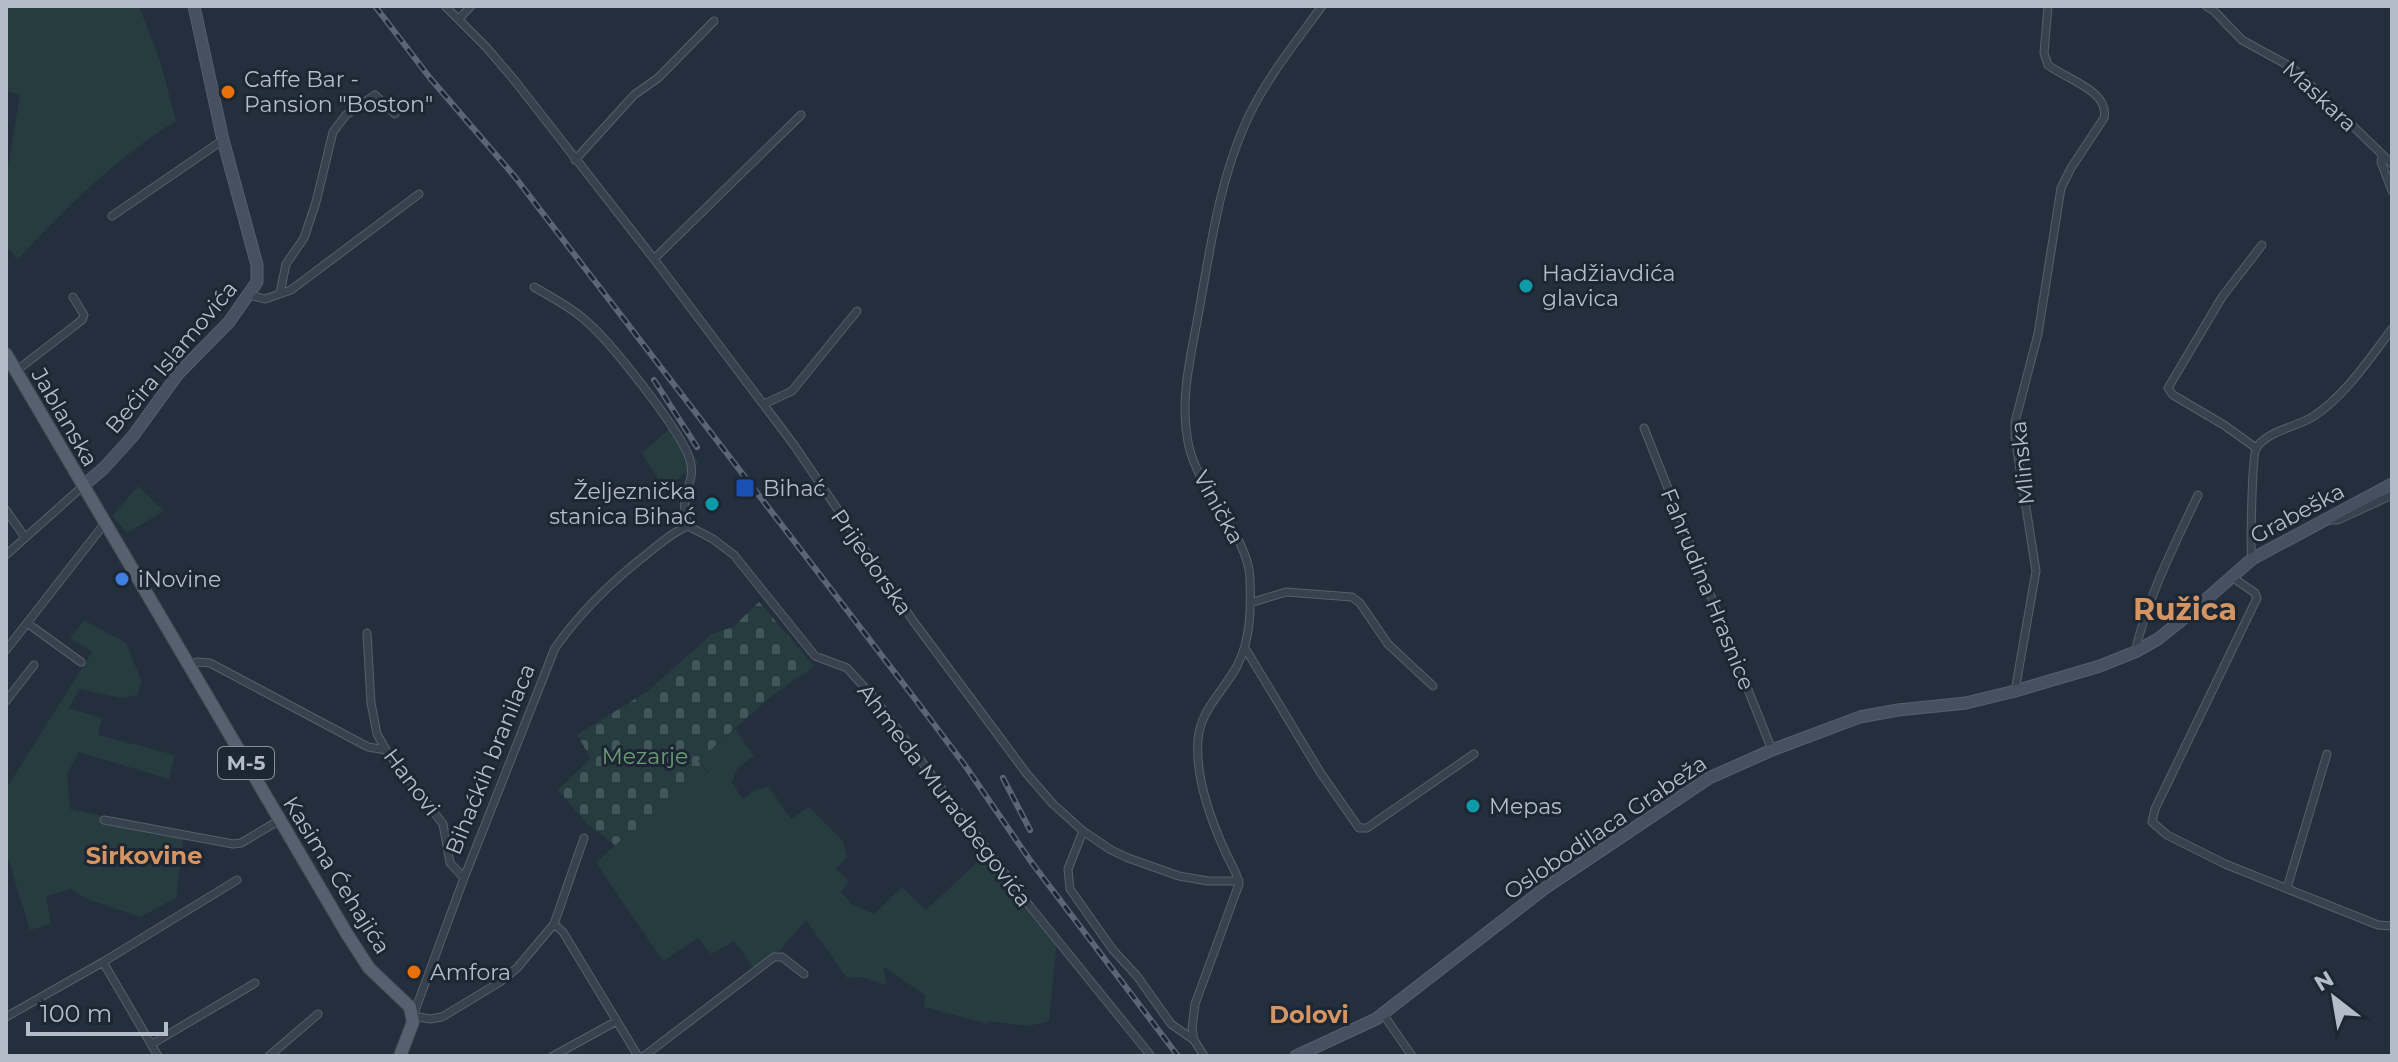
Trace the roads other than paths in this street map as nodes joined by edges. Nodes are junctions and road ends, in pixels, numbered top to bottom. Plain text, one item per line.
1 (194, 6) edge
2 (445, 6) edge
3 (471, 6) edge
4 (1322, 6) edge
5 (2048, 6) edge
6 (2206, 6) edge
7 (459, 19) junction
8 (714, 21) dead end
9 (395, 114) dead end
10 (801, 115) dead end
11 (223, 140) junction
12 (2382, 156) junction
13 (575, 160) junction
14 (2392, 164) edge
15 (2392, 191) edge
16 (419, 194) dead end
17 (112, 216) dead end
18 (2262, 245) dead end
19 (654, 259) junction
20 (534, 287) dead end
21 (280, 293) junction
22 (249, 295) junction
23 (73, 297) dead end
24 (857, 311) dead end
25 (2392, 329) edge
26 (6, 354) edge
27 (16, 371) junction
28 (764, 404) junction
29 (1644, 428) dead end
30 (2256, 448) junction
31 (2392, 484) edge
32 (83, 486) junction
33 (2198, 495) dead end
34 (2392, 495) edge
35 (90, 499) joint
36 (6, 510) edge
37 (2328, 520) junction
38 (105, 523) junction
39 (688, 526) junction
40 (24, 536) junction
41 (6, 555) edge
42 (2252, 559) junction
43 (2232, 577) junction
44 (1250, 603) junction
45 (27, 623) junction
46 (367, 633) dead end
47 (1245, 648) junction
48 (6, 650) edge
49 (2135, 652) junction
50 (81, 662) dead end
51 (34, 665) dead end
52 (189, 665) junction
53 (1433, 686) dead end
54 (2015, 691) junction
55 (6, 701) edge
56 (386, 750) junction
57 (1772, 750) junction
58 (1474, 754) dead end
59 (2327, 754) dead end
60 (104, 820) dead end
61 (280, 820) junction
62 (1083, 831) junction
63 (584, 838) dead end
64 (464, 878) junction
65 (237, 880) dead end
66 (1239, 881) junction
67 (2287, 888) junction
68 (554, 924) junction
69 (2390, 926) edge
70 (103, 962) junction
71 (804, 974) dead end
72 (255, 983) dead end
73 (318, 1014) dead end
74 (1383, 1014) junction
75 (413, 1016) junction
76 (6, 1017) edge
77 (615, 1022) junction
78 (1194, 1040) junction
79 (152, 1044) junction
80 (158, 1056) edge
81 (269, 1056) edge
82 (400, 1056) edge
83 (553, 1056) edge
84 (641, 1056) edge
85 (1151, 1056) edge
86 (1204, 1056) edge
87 (1296, 1056) edge
88 (1412, 1056) edge

1 - 11 street, Bećira Islamovića
2 - 7 street, Prijedorska
3 - 7 street
4 - 44 street, Vinička
5 - 54 street, Mlinska
6 - 12 street, Maskara
7 - 13 street, Prijedorska
8 - 13 street
9 - 21 street
10 - 19 street
11 - 17 street
11 - 22 street, Bećira Islamovića
12 - 14 street, Maskara
12 - 15 street
13 - 19 street, Prijedorska
16 - 21 street
18 - 30 street
19 - 28 street, Prijedorska
20 - 39 street
21 - 22 street
22 - 32 street, Bećira Islamovića
23 - 27 street
24 - 28 street
25 - 30 street
26 - 27 main road, Jablanska / M-5
27 - 32 main road, Jablanska / M-5
28 - 62 street, Prijedorska
29 - 57 street, Fahrudina Hrasnice
30 - 42 street
31 - 37 street, Grabeška
32 - 35 main road, Jablanska / M-5
32 - 40 street
33 - 49 street
34 - 37 street
35 - 38 main road, Kasima Ćehajića / M-5
36 - 40 street
37 - 42 street, Grabeška
38 - 45 street
38 - 52 main road, Kasima Ćehajića / M-5
39 - 64 street, Bihaćkih branilaca
39 - 85 street, Ahmeda Muradbegovića
40 - 41 street
42 - 43 street, Grabeška
43 - 49 street, Grabeška
43 - 67 street
44 - 47 street, Vinička
44 - 53 street
45 - 48 street
45 - 50 street
46 - 56 street, Hanovi
47 - 58 street
47 - 66 street, Vinička
49 - 54 street, Grabeška
51 - 55 street
52 - 56 street
52 - 61 main road, Kasima Ćehajića / M-5
54 - 57 street, Oslobodilaca Grabeža
56 - 64 street, Hanovi
57 - 74 street, Oslobodilaca Grabeža
59 - 67 street
60 - 61 street
61 - 75 main road, Kasima Ćehajića / M-5
62 - 66 street, Prijedorska
62 - 78 street
63 - 68 street
64 - 75 street, Bihaćkih branilaca
65 - 70 street
66 - 78 street
67 - 69 street
68 - 75 street
68 - 77 street
70 - 76 street
70 - 79 street
71 - 84 street
72 - 79 street
73 - 81 street
74 - 87 street, Oslobodilaca Grabeža
74 - 88 street
75 - 82 main road, Bihaćkih branilaca
77 - 83 street
77 - 84 street
78 - 86 street
79 - 80 street

